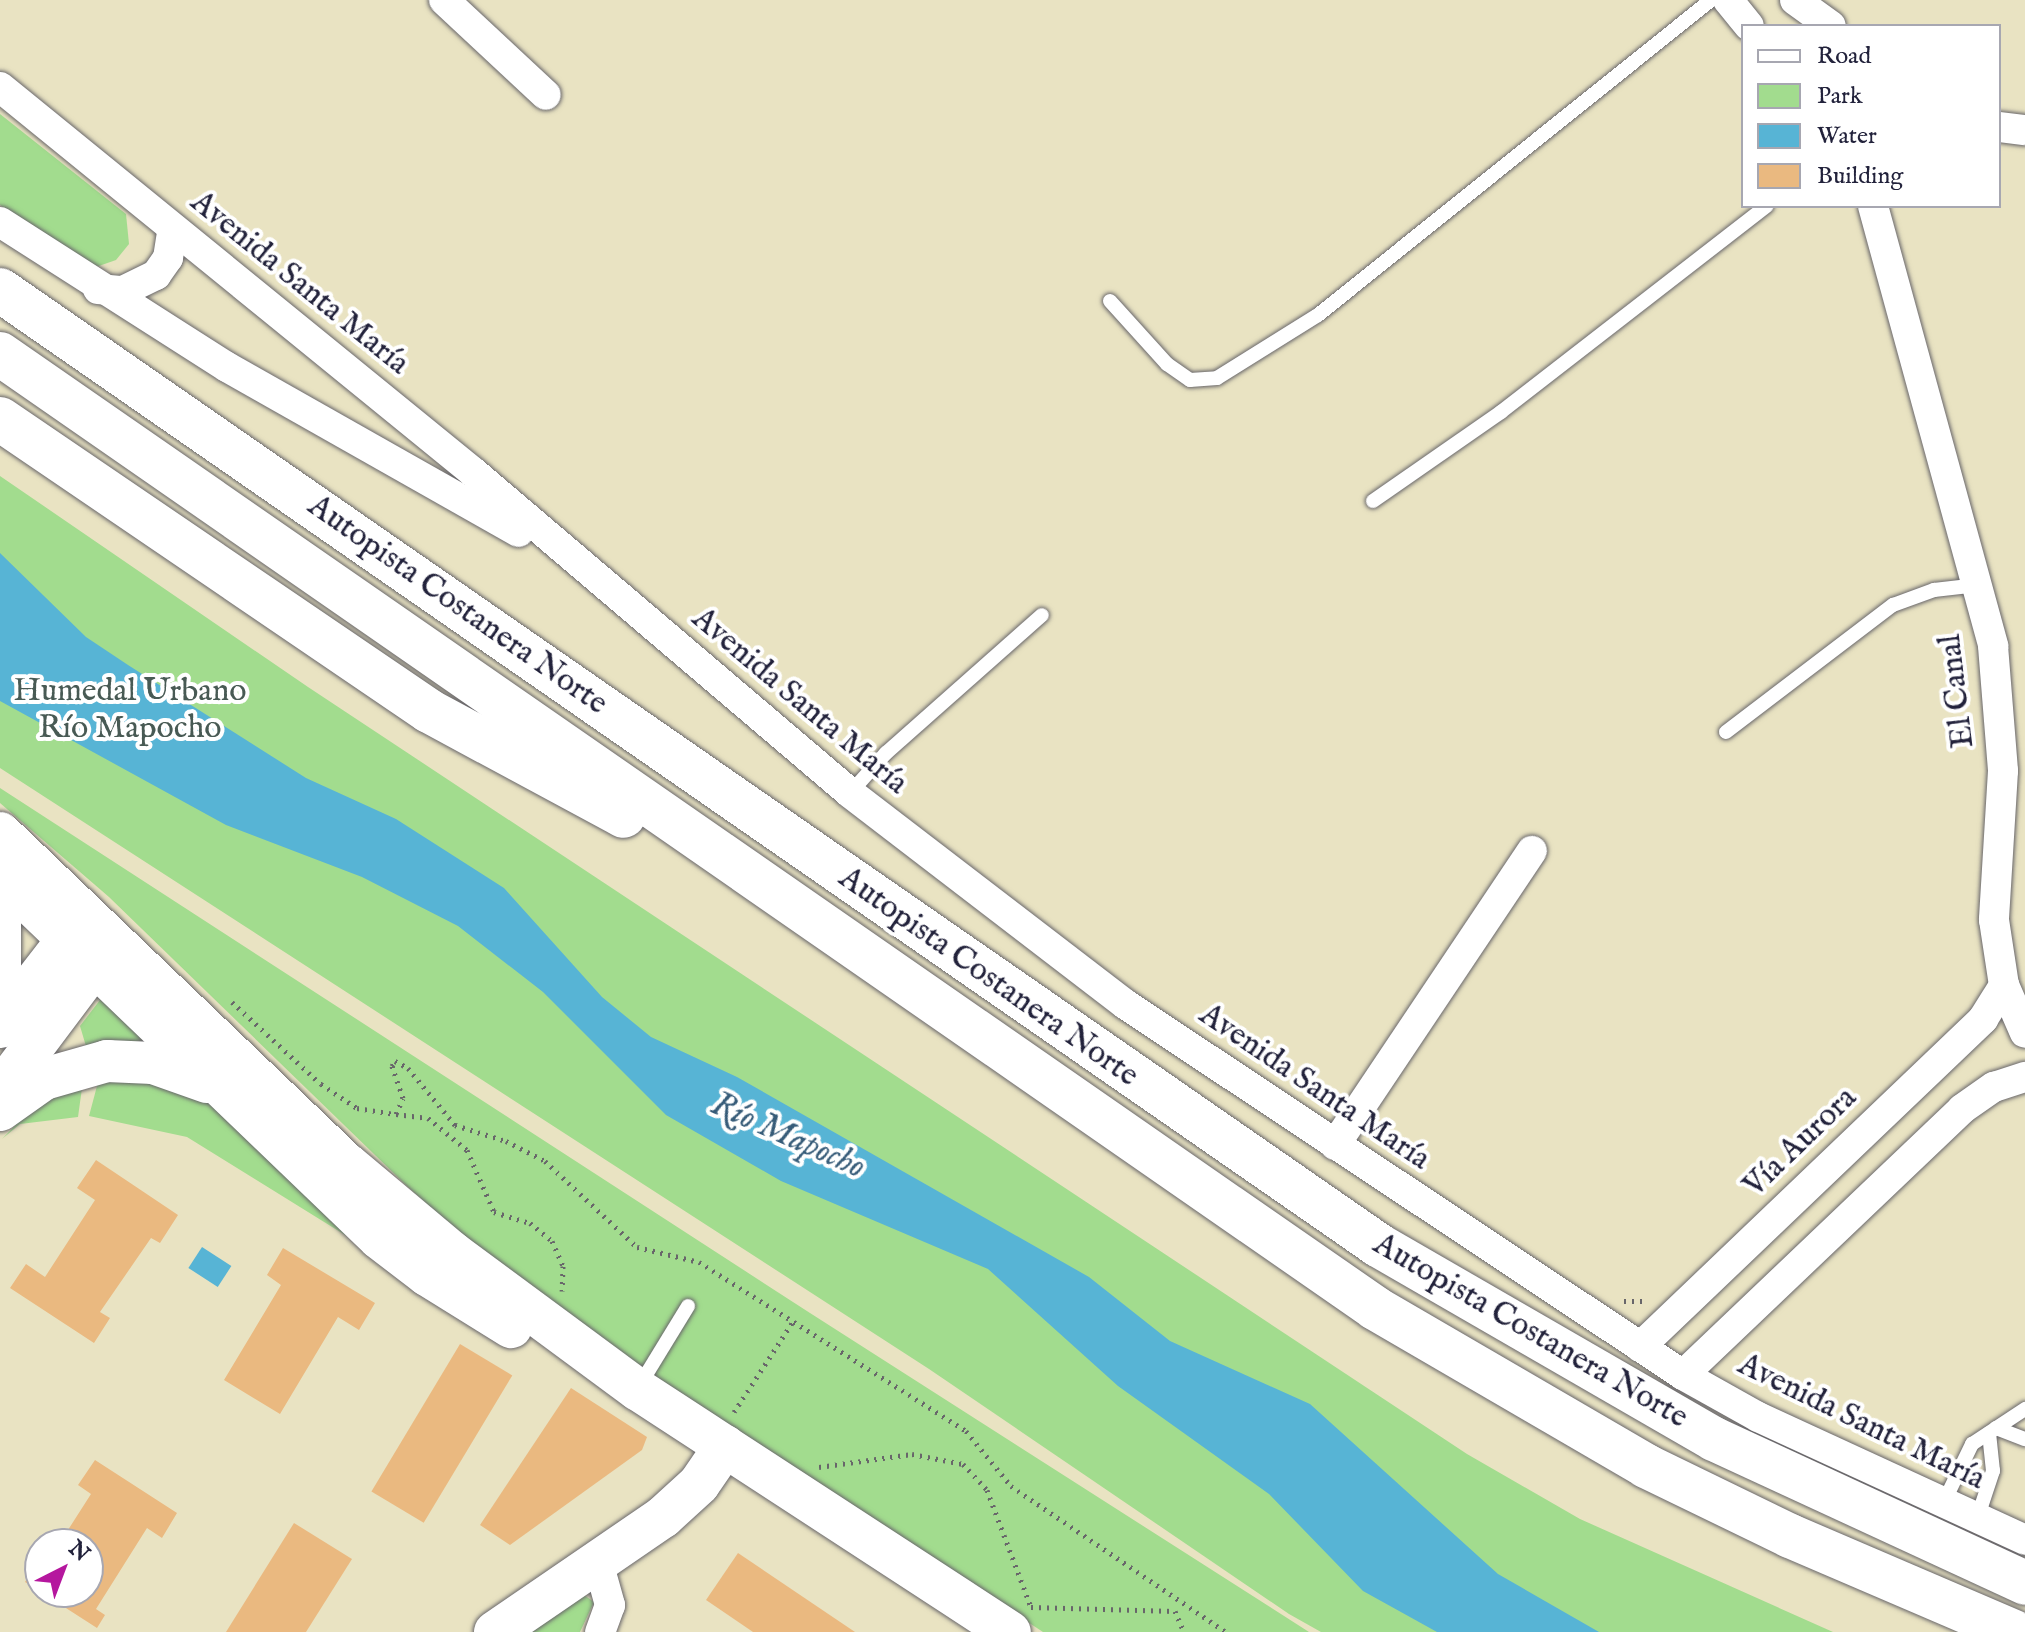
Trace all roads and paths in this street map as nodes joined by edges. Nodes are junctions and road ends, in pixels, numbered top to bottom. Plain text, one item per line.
1 (1711, 0) edge
2 (1728, 0) edge
3 (1795, 0) edge
4 (451, 2) edge
5 (1747, 24) edge
6 (1828, 24) edge
7 (0, 87) edge
8 (546, 95) dead end
9 (2001, 127) edge
10 (2025, 130) edge
11 (1764, 208) edge
12 (1874, 208) edge
13 (0, 222) edge
14 (173, 228) junction
15 (0, 276) edge
16 (98, 289) junction
17 (14, 300) edge
18 (1110, 301) dead end
19 (0, 354) edge
20 (0, 419) edge
21 (1373, 501) dead end
22 (1978, 585) junction
23 (624, 602) junction
24 (1042, 615) dead end
25 (1726, 732) dead end
26 (850, 793) junction
27 (0, 833) edge
28 (1532, 851) dead end
29 (739, 867) junction
30 (0, 874) edge
31 (0, 922) edge
32 (91, 940) junction
33 (0, 974) edge
34 (2004, 985) junction
35 (225, 996) dead end
36 (0, 1027) edge
37 (2025, 1033) edge
38 (2025, 1077) edge
39 (219, 1089) junction
40 (0, 1091) edge
41 (0, 1110) edge
42 (396, 1114) junction
43 (1335, 1145) junction
44 (1652, 1298) dead end
45 (1618, 1301) dead end
46 (562, 1304) dead end
47 (688, 1306) dead end
48 (794, 1320) junction
49 (1640, 1347) junction
50 (1683, 1375) junction
51 (626, 1382) junction
52 (2025, 1409) edge
53 (730, 1429) junction
54 (1993, 1430) junction
55 (2025, 1439) edge
56 (818, 1467) dead end
57 (1943, 1504) junction
58 (1977, 1519) junction
59 (2025, 1540) edge
60 (598, 1562) junction
61 (2025, 1583) edge
62 (495, 1632) edge
63 (600, 1632) edge
64 (1010, 1632) edge
65 (1184, 1632) edge
66 (1226, 1632) edge
67 (2014, 1632) edge

1 - 18 lane
2 - 5 street
3 - 6 street
4 - 8 street
7 - 14 street, Avenida Santa María
9 - 10 street
11 - 21 lane
12 - 22 street, El Canal
13 - 16 street, Avenida Santa María
14 - 16 street
14 - 23 street, Avenida Santa María
15 - 17 highway, Autopista Costanera Norte
16 - 23 street, Avenida Santa María
17 - 61 highway, Autopista Costanera Norte
19 - 29 highway, Autopista Costanera Norte
20 - 29 highway
22 - 25 lane
22 - 34 street, El Canal
23 - 26 street, Avenida Santa María
24 - 26 lane
26 - 43 street, Avenida Santa María
27 - 32 street
28 - 43 street
29 - 67 highway, Autopista Costanera Norte
30 - 32 street
31 - 33 street
32 - 36 street
32 - 39 street
32 - 40 street
32 - 51 street
34 - 37 street, El Canal
34 - 49 street, Vía Aurora
35 - 42 path
38 - 50 street
39 - 41 street
39 - 51 street
42 - 46 path
42 - 48 path
43 - 49 street, Avenida Santa María
44 - 45 path
47 - 51 lane
48 - 53 path
48 - 66 path
49 - 50 street, Avenida Santa María
50 - 57 street, Avenida Santa María
51 - 53 street
52 - 54 lane
53 - 60 street
53 - 64 street
54 - 55 lane
54 - 57 lane
54 - 58 lane
56 - 65 path
57 - 58 street, Avenida Santa María
58 - 59 street, Avenida Santa María
60 - 62 street
60 - 63 street

